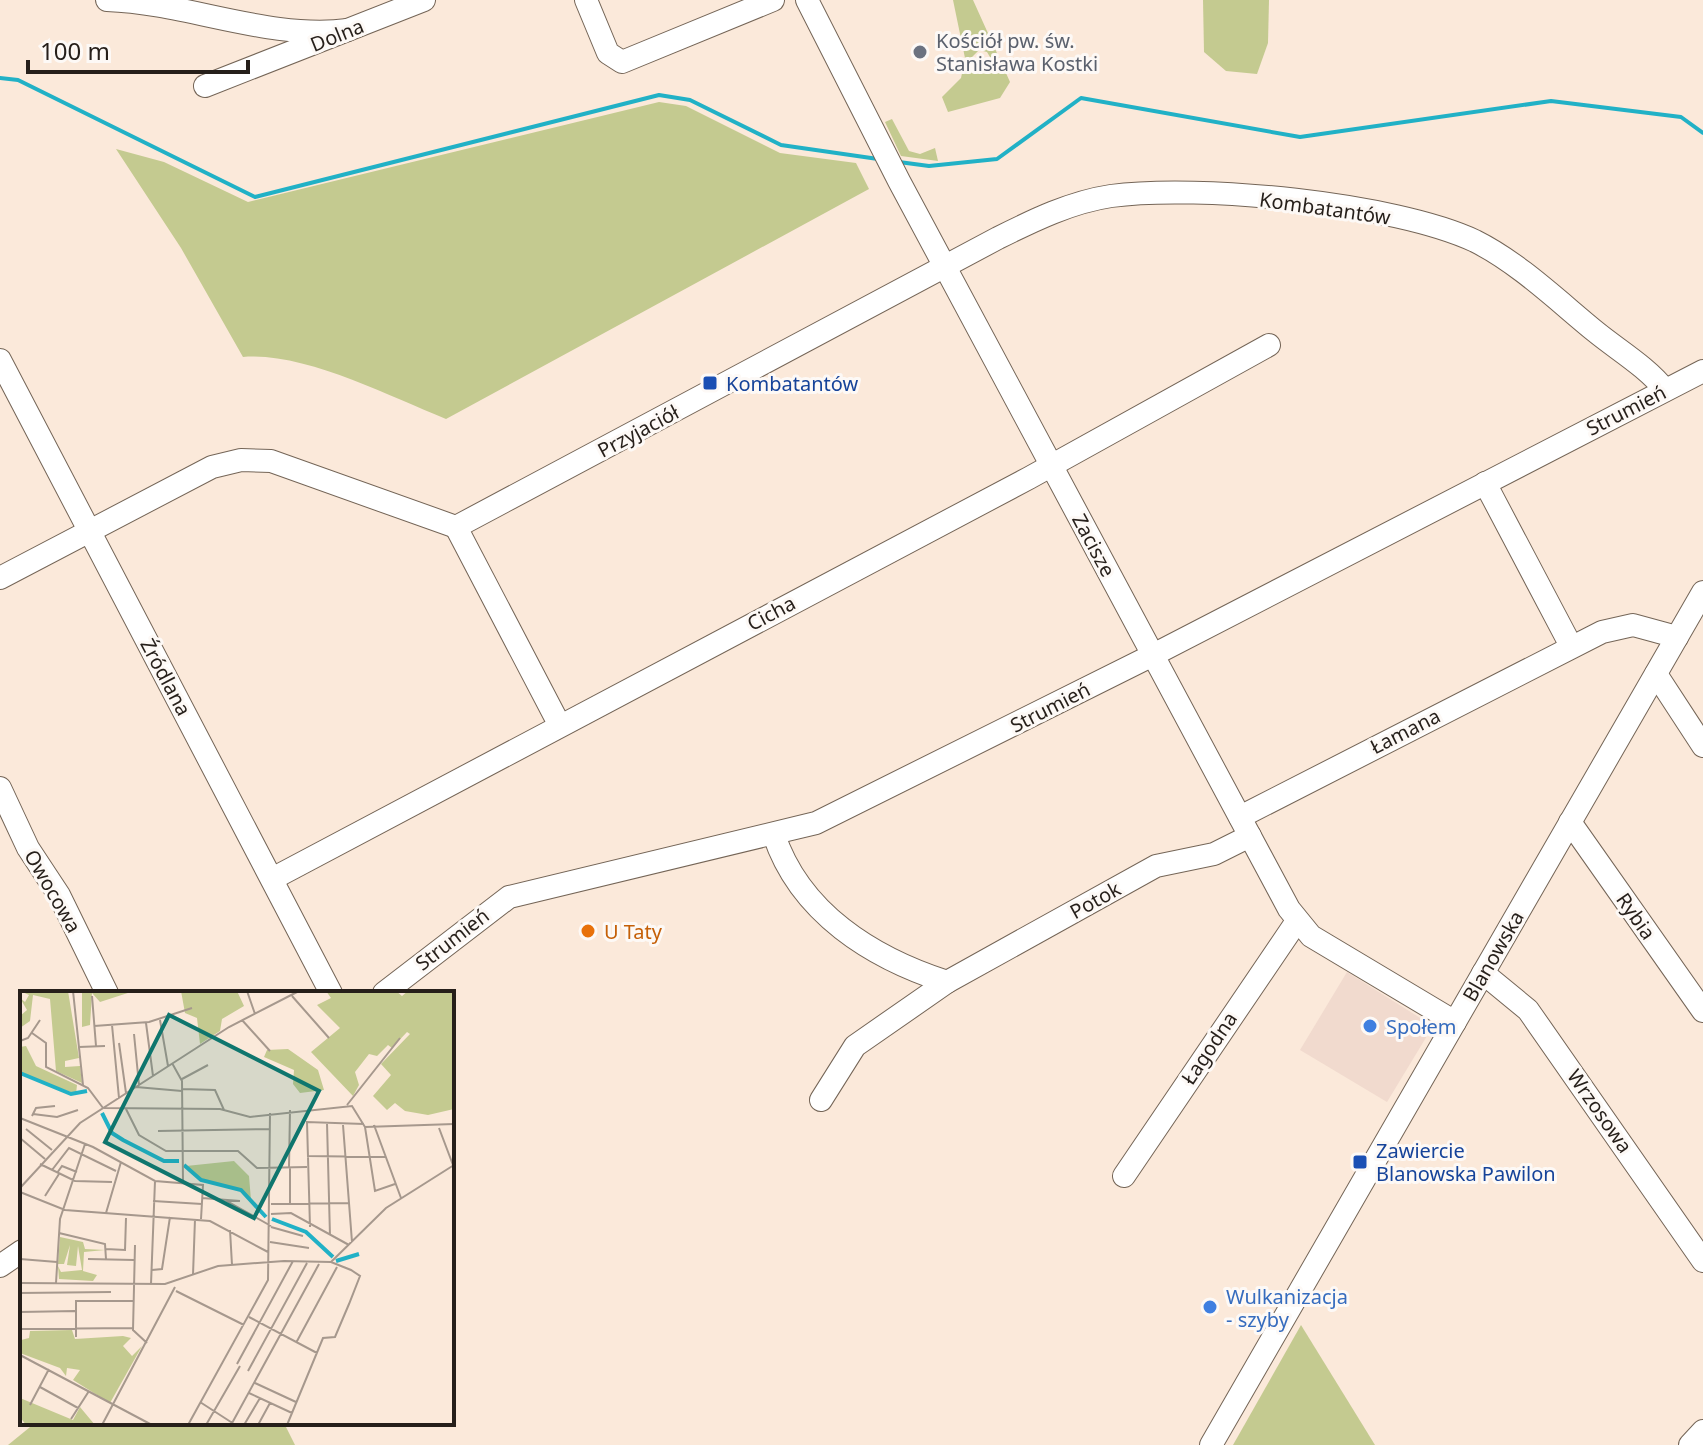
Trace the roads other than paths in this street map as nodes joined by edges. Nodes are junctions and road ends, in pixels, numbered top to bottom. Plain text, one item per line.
1 (107, 0) edge
2 (424, 0) edge
3 (586, 0) edge
4 (773, 0) edge
5 (807, 0) edge
6 (348, 30) junction
7 (205, 86) dead end
8 (945, 265) junction
9 (1269, 345) dead end
10 (0, 360) edge
11 (1703, 371) edge
12 (1665, 390) junction
13 (1052, 465) junction
14 (1485, 483) junction
15 (456, 527) junction
16 (89, 530) junction
17 (0, 578) edge
18 (1703, 592) edge
19 (1677, 637) junction
20 (1571, 646) junction
21 (1153, 655) junction
22 (1656, 674) junction
23 (559, 724) junction
24 (1703, 746) edge
25 (0, 788) edge
26 (1570, 822) junction
27 (1245, 826) junction
28 (774, 835) junction
29 (272, 879) junction
30 (1297, 921) junction
31 (1483, 973) junction
32 (947, 982) junction
33 (106, 991) edge
34 (330, 991) edge
35 (387, 991) edge
36 (1703, 1011) edge
37 (1455, 1022) junction
38 (821, 1100) dead end
39 (1124, 1176) dead end
40 (20, 1252) edge
41 (1703, 1261) edge
42 (0, 1266) edge
43 (1703, 1431) edge
44 (1211, 1445) edge
45 (1690, 1445) edge

1 - 6 street
2 - 6 street, Dolna
3 - 4 street
5 - 8 street, Zacisze
6 - 7 street, Dolna
8 - 12 street, Kombatantów
8 - 13 street, Zacisze
8 - 15 street, Przyjaciół
9 - 13 street, Cicha
10 - 16 street, Źródlana
11 - 12 street, Strumień
12 - 14 street, Strumień
13 - 21 street, Zacisze
13 - 23 street, Cicha
14 - 20 street
14 - 21 street, Strumień
15 - 16 street
15 - 23 street
16 - 17 street
16 - 29 street, Źródlana
18 - 19 street, Blanowska
19 - 20 street, Łamana
19 - 22 street, Blanowska
20 - 27 street, Łamana
21 - 27 street, Zacisze
21 - 28 street, Strumień
22 - 24 street
22 - 26 street, Blanowska
23 - 29 street, Cicha
25 - 33 street, Owocowa
26 - 31 street, Blanowska
26 - 36 street, Rybia
27 - 30 street, Zacisze
27 - 32 street, Potok
28 - 32 street
28 - 35 street, Strumień
29 - 34 street, Źródlana
30 - 37 street, Zacisze
30 - 39 street, Łagodna
31 - 37 street, Blanowska
31 - 41 street, Wrzosowa
32 - 38 street, Potok
37 - 44 street, Blanowska
40 - 42 street
43 - 45 street

